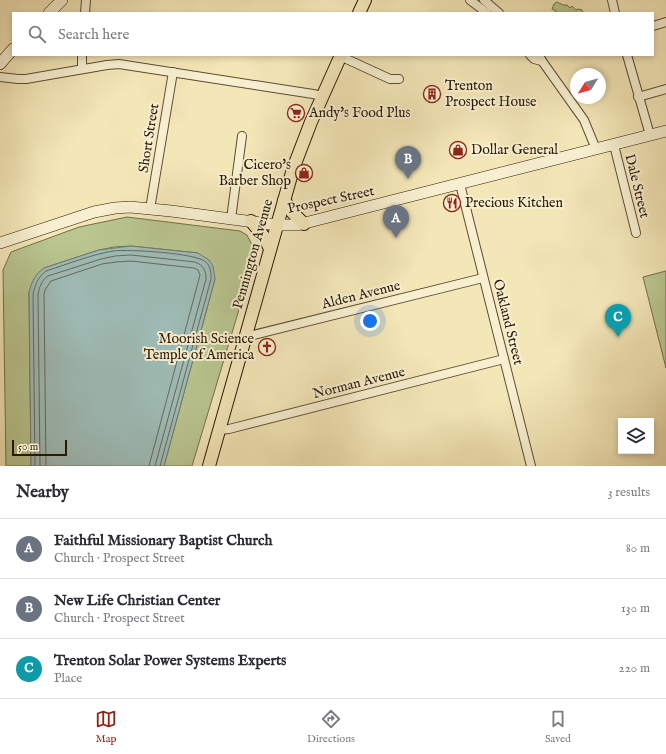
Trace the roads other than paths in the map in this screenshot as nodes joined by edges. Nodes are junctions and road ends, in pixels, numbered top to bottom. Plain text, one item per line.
1 (62, 0) edge
2 (86, 0) edge
3 (366, 0) edge
4 (470, 0) edge
5 (484, 0) edge
6 (612, 0) edge
7 (50, 12) edge
8 (85, 12) edge
9 (360, 12) edge
10 (486, 12) edge
11 (498, 12) edge
12 (616, 12) edge
13 (666, 22) edge
14 (654, 26) edge
15 (12, 51) edge
16 (82, 56) edge
17 (341, 56) edge
18 (531, 56) edge
19 (627, 56) edge
20 (540, 58) edge
21 (0, 64) edge
22 (82, 68) junction
23 (173, 72) junction
24 (0, 77) edge
25 (399, 79) dead end
26 (666, 89) edge
27 (322, 96) junction
28 (638, 97) junction
29 (666, 131) edge
30 (650, 135) junction
31 (242, 136) dead end
32 (614, 145) junction
33 (596, 150) junction
34 (460, 184) junction
35 (284, 200) junction
36 (150, 209) junction
37 (231, 219) junction
38 (251, 221) junction
39 (304, 224) junction
40 (277, 225) junction
41 (636, 233) dead end
42 (0, 243) edge
43 (270, 249) junction
44 (483, 278) junction
45 (245, 337) junction
46 (504, 359) junction
47 (219, 430) junction
48 (209, 466) edge
49 (531, 466) edge

1 - 7 street
2 - 8 street
3 - 9 main road
4 - 10 street
5 - 11 street
6 - 12 street
13 - 14 street
15 - 21 street
16 - 22 street
17 - 25 street
17 - 27 main road, Pennington Avenue
18 - 20 street
19 - 28 street
20 - 33 street
22 - 23 street
22 - 24 street
23 - 27 street
23 - 36 street, Short Street
26 - 28 street
27 - 35 main road, Pennington Avenue
28 - 30 street
29 - 30 street, Prospect Street
30 - 32 street, Prospect Street
31 - 37 street
32 - 33 street, Prospect Street
32 - 41 street, Dale Street
33 - 34 street, Prospect Street
34 - 39 street, Prospect Street
34 - 44 street, Oakland Street
35 - 39 main road
35 - 40 main road, Pennington Avenue
36 - 37 street, Prospect Street
36 - 42 street, Prospect Street
37 - 38 street, Prospect Street
38 - 40 street, Prospect Street
38 - 43 main road
39 - 40 street, Prospect Street
40 - 43 main road, Pennington Avenue
43 - 45 main road, Pennington Avenue
44 - 45 street, Alden Avenue
44 - 46 street, Oakland Street
45 - 47 main road, Pennington Avenue
46 - 47 street, Norman Avenue
46 - 49 street, Oakland Street
47 - 48 main road, Pennington Avenue

